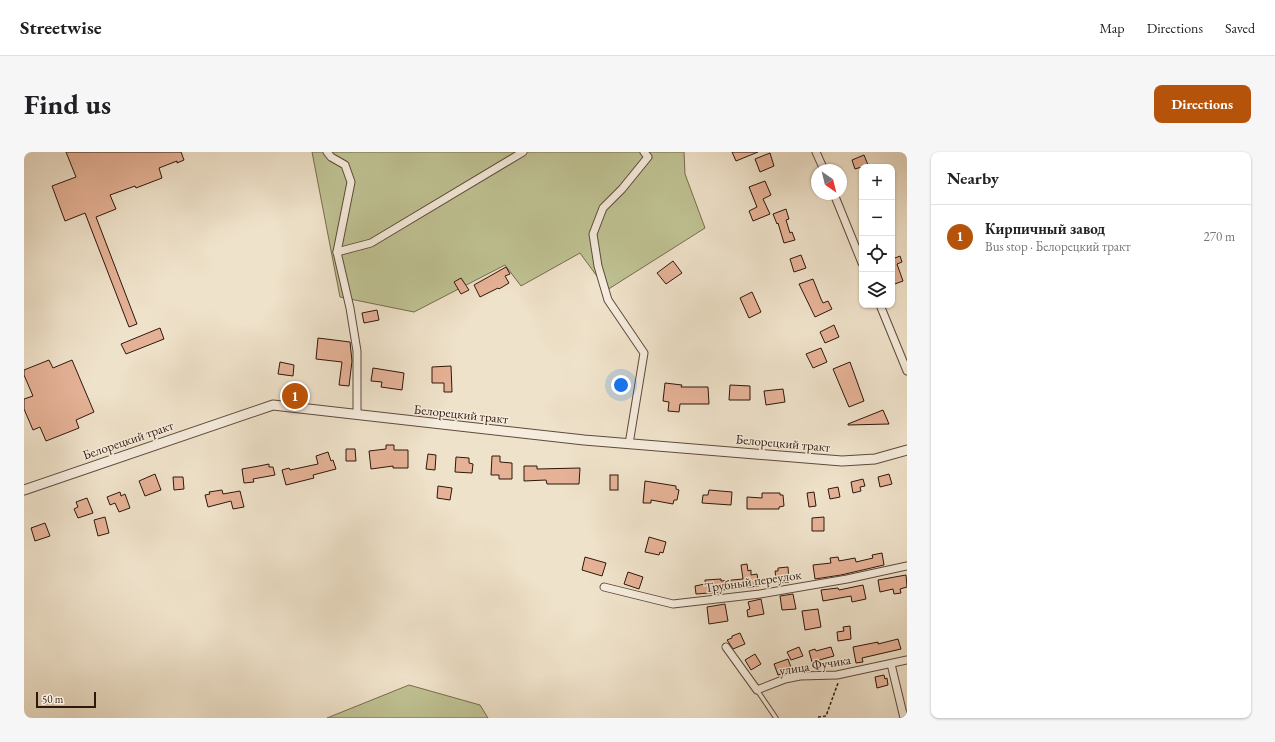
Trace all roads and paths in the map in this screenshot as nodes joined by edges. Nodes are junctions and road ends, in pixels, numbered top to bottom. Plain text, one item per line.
1 (327, 152) edge
2 (523, 152) edge
3 (644, 152) edge
4 (816, 152) edge
5 (821, 164) edge
6 (836, 200) edge
7 (337, 252) junction
8 (859, 256) edge
9 (881, 308) edge
10 (907, 371) edge
11 (357, 415) junction
12 (628, 444) junction
13 (907, 450) edge
14 (24, 490) edge
15 (907, 566) edge
16 (604, 587) dead end
17 (726, 647) dead end
18 (907, 660) edge
19 (891, 664) junction
20 (838, 684) dead end
21 (757, 690) junction
22 (818, 717) dead end
23 (776, 718) edge
24 (904, 718) edge

1 - 7 street
2 - 7 street
3 - 12 street
4 - 5 street
6 - 8 street
7 - 11 street
9 - 10 street
11 - 12 street, Белорецкий тракт
11 - 14 street, Белорецкий тракт
12 - 13 street, Белорецкий тракт
15 - 16 street, Трубный переулок
17 - 21 street
18 - 19 street, улица Фучика
19 - 21 street, улица Фучика
19 - 24 street
20 - 22 path
21 - 23 lane

